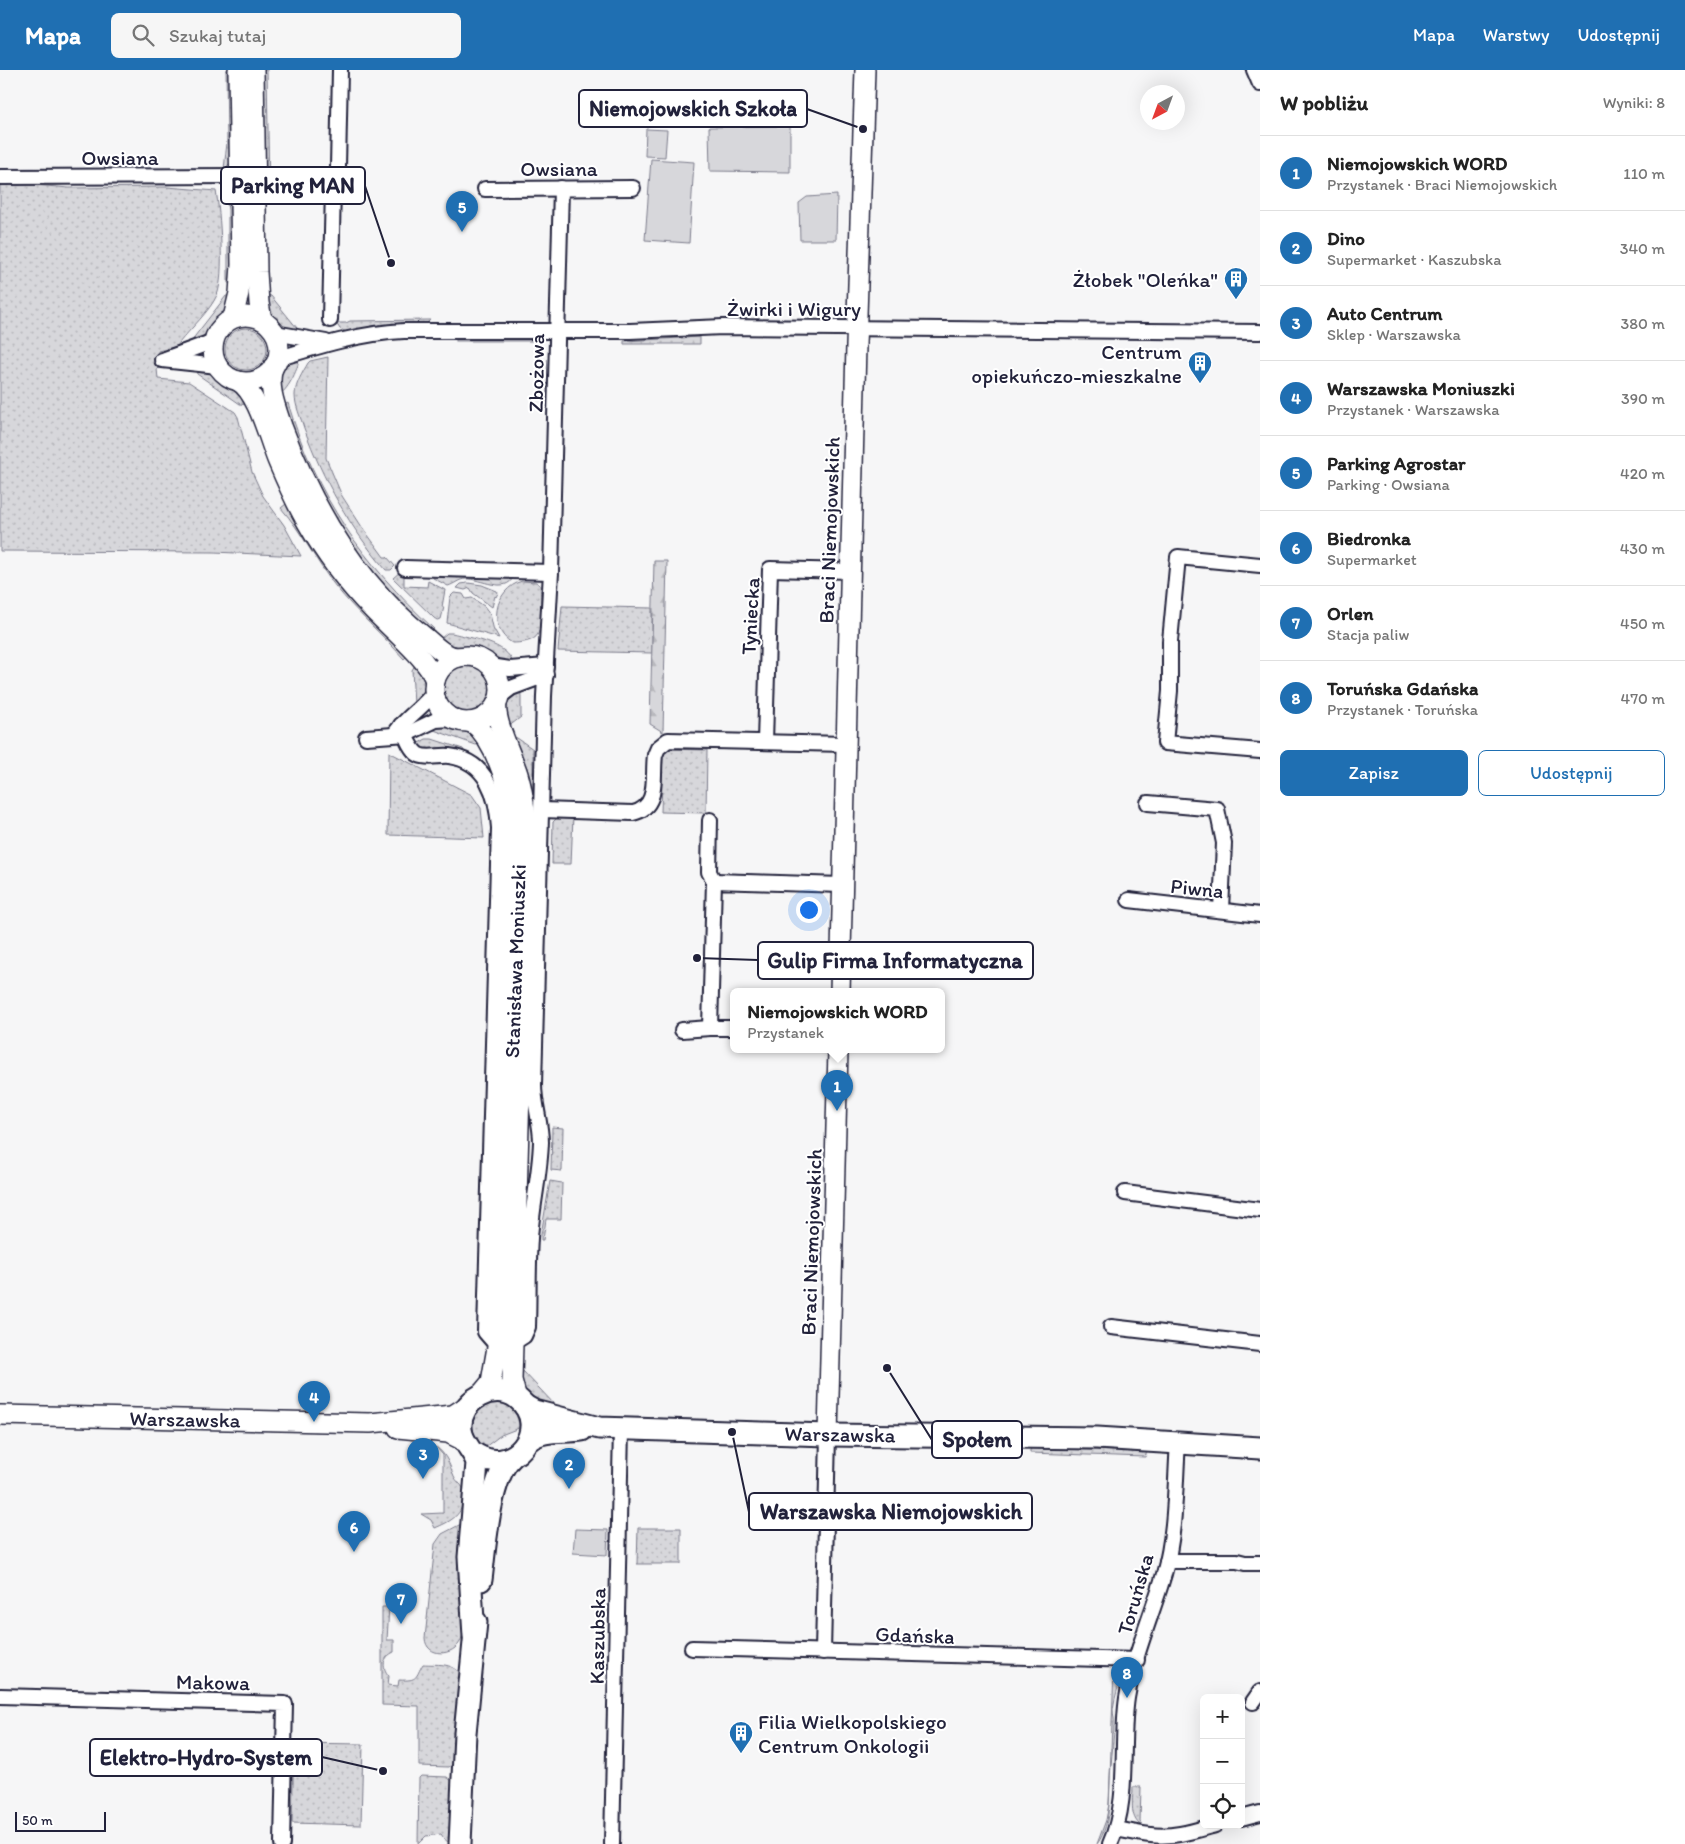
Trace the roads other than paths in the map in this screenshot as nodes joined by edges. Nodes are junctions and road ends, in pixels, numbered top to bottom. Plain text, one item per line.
1 (238, 70) edge
2 (254, 70) edge
3 (340, 70) edge
4 (865, 70) edge
5 (1254, 70) edge
6 (1260, 84) edge
7 (240, 176) junction
8 (0, 177) edge
9 (560, 188) junction
10 (633, 188) dead end
11 (485, 189) dead end
12 (234, 318) junction
13 (330, 320) dead end
14 (268, 327) junction
15 (857, 328) junction
16 (557, 330) junction
17 (1260, 332) edge
18 (214, 341) junction
19 (329, 342) junction
20 (275, 363) junction
21 (218, 366) junction
22 (238, 381) junction
23 (1260, 565) edge
24 (551, 566) junction
25 (405, 568) dead end
26 (850, 570) junction
27 (458, 657) junction
28 (490, 666) junction
29 (546, 670) junction
30 (434, 686) junction
31 (498, 701) junction
32 (461, 721) junction
33 (400, 731) junction
34 (366, 737) dead end
35 (765, 742) junction
36 (846, 744) junction
37 (1260, 751) edge
38 (1148, 803) dead end
39 (542, 810) junction
40 (710, 820) dead end
41 (714, 881) junction
42 (842, 885) junction
43 (1129, 900) dead end
44 (1221, 910) junction
45 (1260, 914) edge
46 (840, 988) edge
47 (710, 1028) junction
48 (730, 1028) edge
49 (682, 1030) dead end
50 (838, 1053) edge
51 (1125, 1193) dead end
52 (1260, 1210) edge
53 (1111, 1327) dead end
54 (1260, 1344) edge
55 (505, 1345) junction
56 (474, 1400) junction
57 (523, 1404) junction
58 (0, 1416) edge
59 (370, 1423) junction
60 (599, 1428) junction
61 (621, 1428) junction
62 (828, 1435) junction
63 (528, 1441) junction
64 (1178, 1442) junction
65 (468, 1446) junction
66 (1260, 1448) edge
67 (511, 1458) junction
68 (1167, 1561) junction
69 (1260, 1563) edge
70 (474, 1636) junction
71 (692, 1648) dead end
72 (823, 1652) junction
73 (1136, 1660) junction
74 (0, 1696) edge
75 (1260, 1814) edge
76 (1245, 1817) edge
77 (1116, 1829) junction
78 (1201, 1829) edge
79 (282, 1844) edge
80 (460, 1844) edge
81 (612, 1844) edge
82 (1110, 1844) edge

1 - 7 main road
2 - 14 main road
3 - 13 street
4 - 15 main road, Braci Niemojowskich
5 - 6 street
7 - 8 street, Owsiana
7 - 12 main road
9 - 10 street, Owsiana
9 - 11 street, Owsiana
9 - 16 street, Zbożowa
12 - 14 main road
12 - 18 main road
14 - 19 street, Żwirki i Wigury
14 - 20 main road
15 - 16 street, Żwirki i Wigury
15 - 17 street, Żwirki i Wigury
15 - 26 main road, Braci Niemojowskich
16 - 19 street, Żwirki i Wigury
16 - 24 street, Zbożowa
18 - 21 main road
18 - 21 street
19 - 20 street, Żwirki i Wigury
20 - 22 main road
20 - 27 main road
21 - 22 main road
22 - 30 main road
23 - 37 street
24 - 25 street
24 - 29 street, Stanisława Moniuszki
26 - 35 street, Tyniecka
26 - 36 main road, Braci Niemojowskich
27 - 28 main road
27 - 30 main road
28 - 29 street
28 - 31 main road
29 - 31 street
29 - 39 street, Stanisława Moniuszki
30 - 32 main road
30 - 33 street
31 - 32 main road
31 - 55 main road, Stanisława Moniuszki
32 - 33 street
32 - 55 main road, Stanisława Moniuszki
33 - 34 street
33 - 55 street, Stanisława Moniuszki
35 - 36 street
35 - 39 street
36 - 42 main road, Braci Niemojowskich
38 - 44 street
39 - 55 street, Stanisława Moniuszki
40 - 41 street
41 - 42 street
41 - 47 street
42 - 46 main road, Braci Niemojowskich
43 - 44 street, Piwna
44 - 45 street, Piwna
47 - 48 street
47 - 49 street
50 - 62 main road, Braci Niemojowskich
51 - 52 street
53 - 54 street
55 - 56 main road, Stanisława Moniuszki
55 - 57 main road, Stanisława Moniuszki
56 - 57 main road
56 - 59 main road, Warszawska
56 - 65 main road
57 - 60 main road, Warszawska
57 - 63 main road
58 - 59 main road, Warszawska
59 - 65 main road, Warszawska
60 - 61 main road, Warszawska
60 - 63 main road, Warszawska
61 - 62 main road, Warszawska
61 - 81 street, Kaszubska
62 - 64 main road, Warszawska
62 - 72 street
63 - 67 main road
64 - 66 main road, Warszawska
64 - 68 street, Toruńska
65 - 67 main road
65 - 70 main road
67 - 70 main road
68 - 69 street
68 - 73 street, Toruńska
70 - 80 main road
71 - 72 street, Gdańska
72 - 73 street, Gdańska
73 - 77 street, Toruńska
74 - 79 street, Makowa
75 - 76 street
77 - 78 street
77 - 82 street, Toruńska

